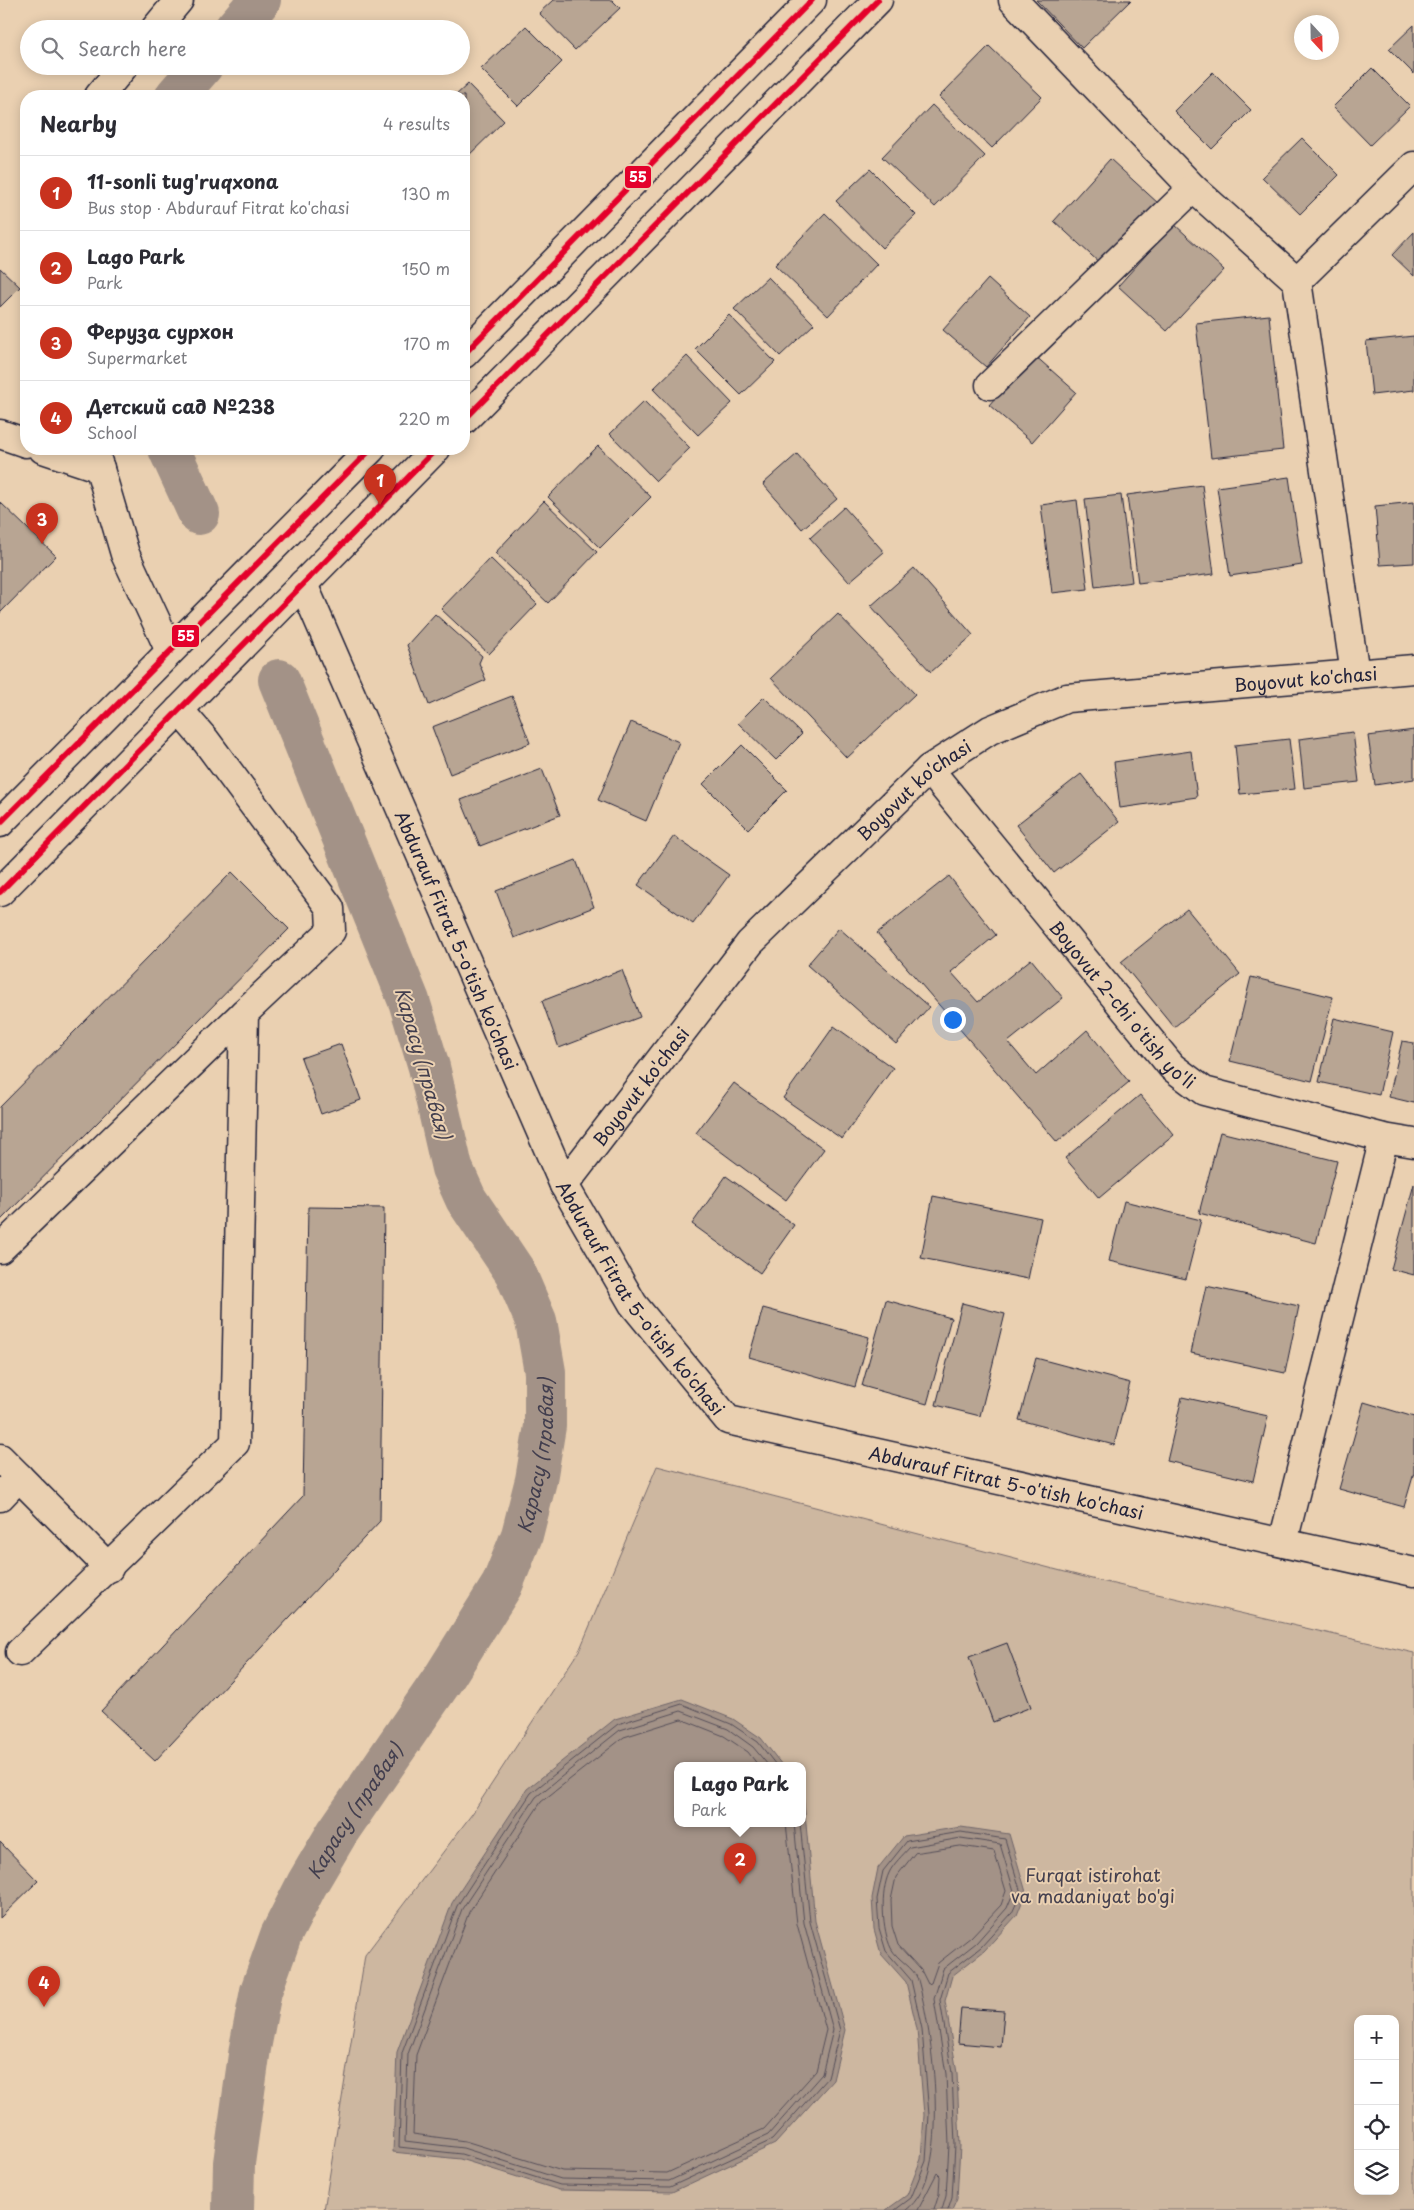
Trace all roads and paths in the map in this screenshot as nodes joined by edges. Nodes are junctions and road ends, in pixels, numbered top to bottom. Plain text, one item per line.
1 (179, 0) edge
2 (812, 0) edge
3 (878, 0) edge
4 (1013, 0) edge
5 (162, 20) edge
6 (116, 75) edge
7 (104, 90) edge
8 (1414, 166) edge
9 (1193, 188) junction
10 (1297, 281) junction
11 (470, 348) edge
12 (990, 385) dead end
13 (470, 414) edge
14 (0, 434) edge
15 (20, 441) edge
16 (75, 455) edge
17 (365, 455) edge
18 (430, 455) edge
19 (97, 459) edge
20 (296, 591) junction
21 (170, 650) junction
22 (1414, 670) edge
23 (1355, 674) junction
24 (179, 710) junction
25 (929, 769) junction
26 (0, 823) edge
27 (0, 892) edge
28 (244, 1013) junction
29 (1384, 1138) junction
30 (1414, 1143) edge
31 (564, 1185) junction
32 (0, 1249) edge
33 (0, 1458) edge
34 (19, 1477) junction
35 (0, 1497) edge
36 (1283, 1542) junction
37 (109, 1568) junction
38 (1414, 1572) edge
39 (20, 1652) dead end

1 - 5 street
2 - 11 street
3 - 13 street
4 - 9 street
6 - 7 street
8 - 10 street
9 - 10 street
9 - 12 street
10 - 23 street
14 - 15 street
16 - 19 street
17 - 21 street
18 - 20 street
19 - 21 street
20 - 24 street
20 - 31 street, Abdurauf Fitrat 5-o'tish ko'chasi
21 - 26 street
22 - 23 street, Boyovut ko'chasi
23 - 25 street, Boyovut ko'chasi
24 - 27 street
24 - 28 street
25 - 29 street, Boyovut 2-chi o'tish yo'li
25 - 31 street, Boyovut ko'chasi
28 - 32 street
28 - 37 street
29 - 30 street, Boyovut 2-chi o'tish yo'li
29 - 36 street
31 - 36 street, Abdurauf Fitrat 5-o'tish ko'chasi
33 - 34 street
34 - 35 street
34 - 37 street
36 - 38 street, Abdurauf Fitrat 5-o'tish ko'chasi
37 - 39 street

